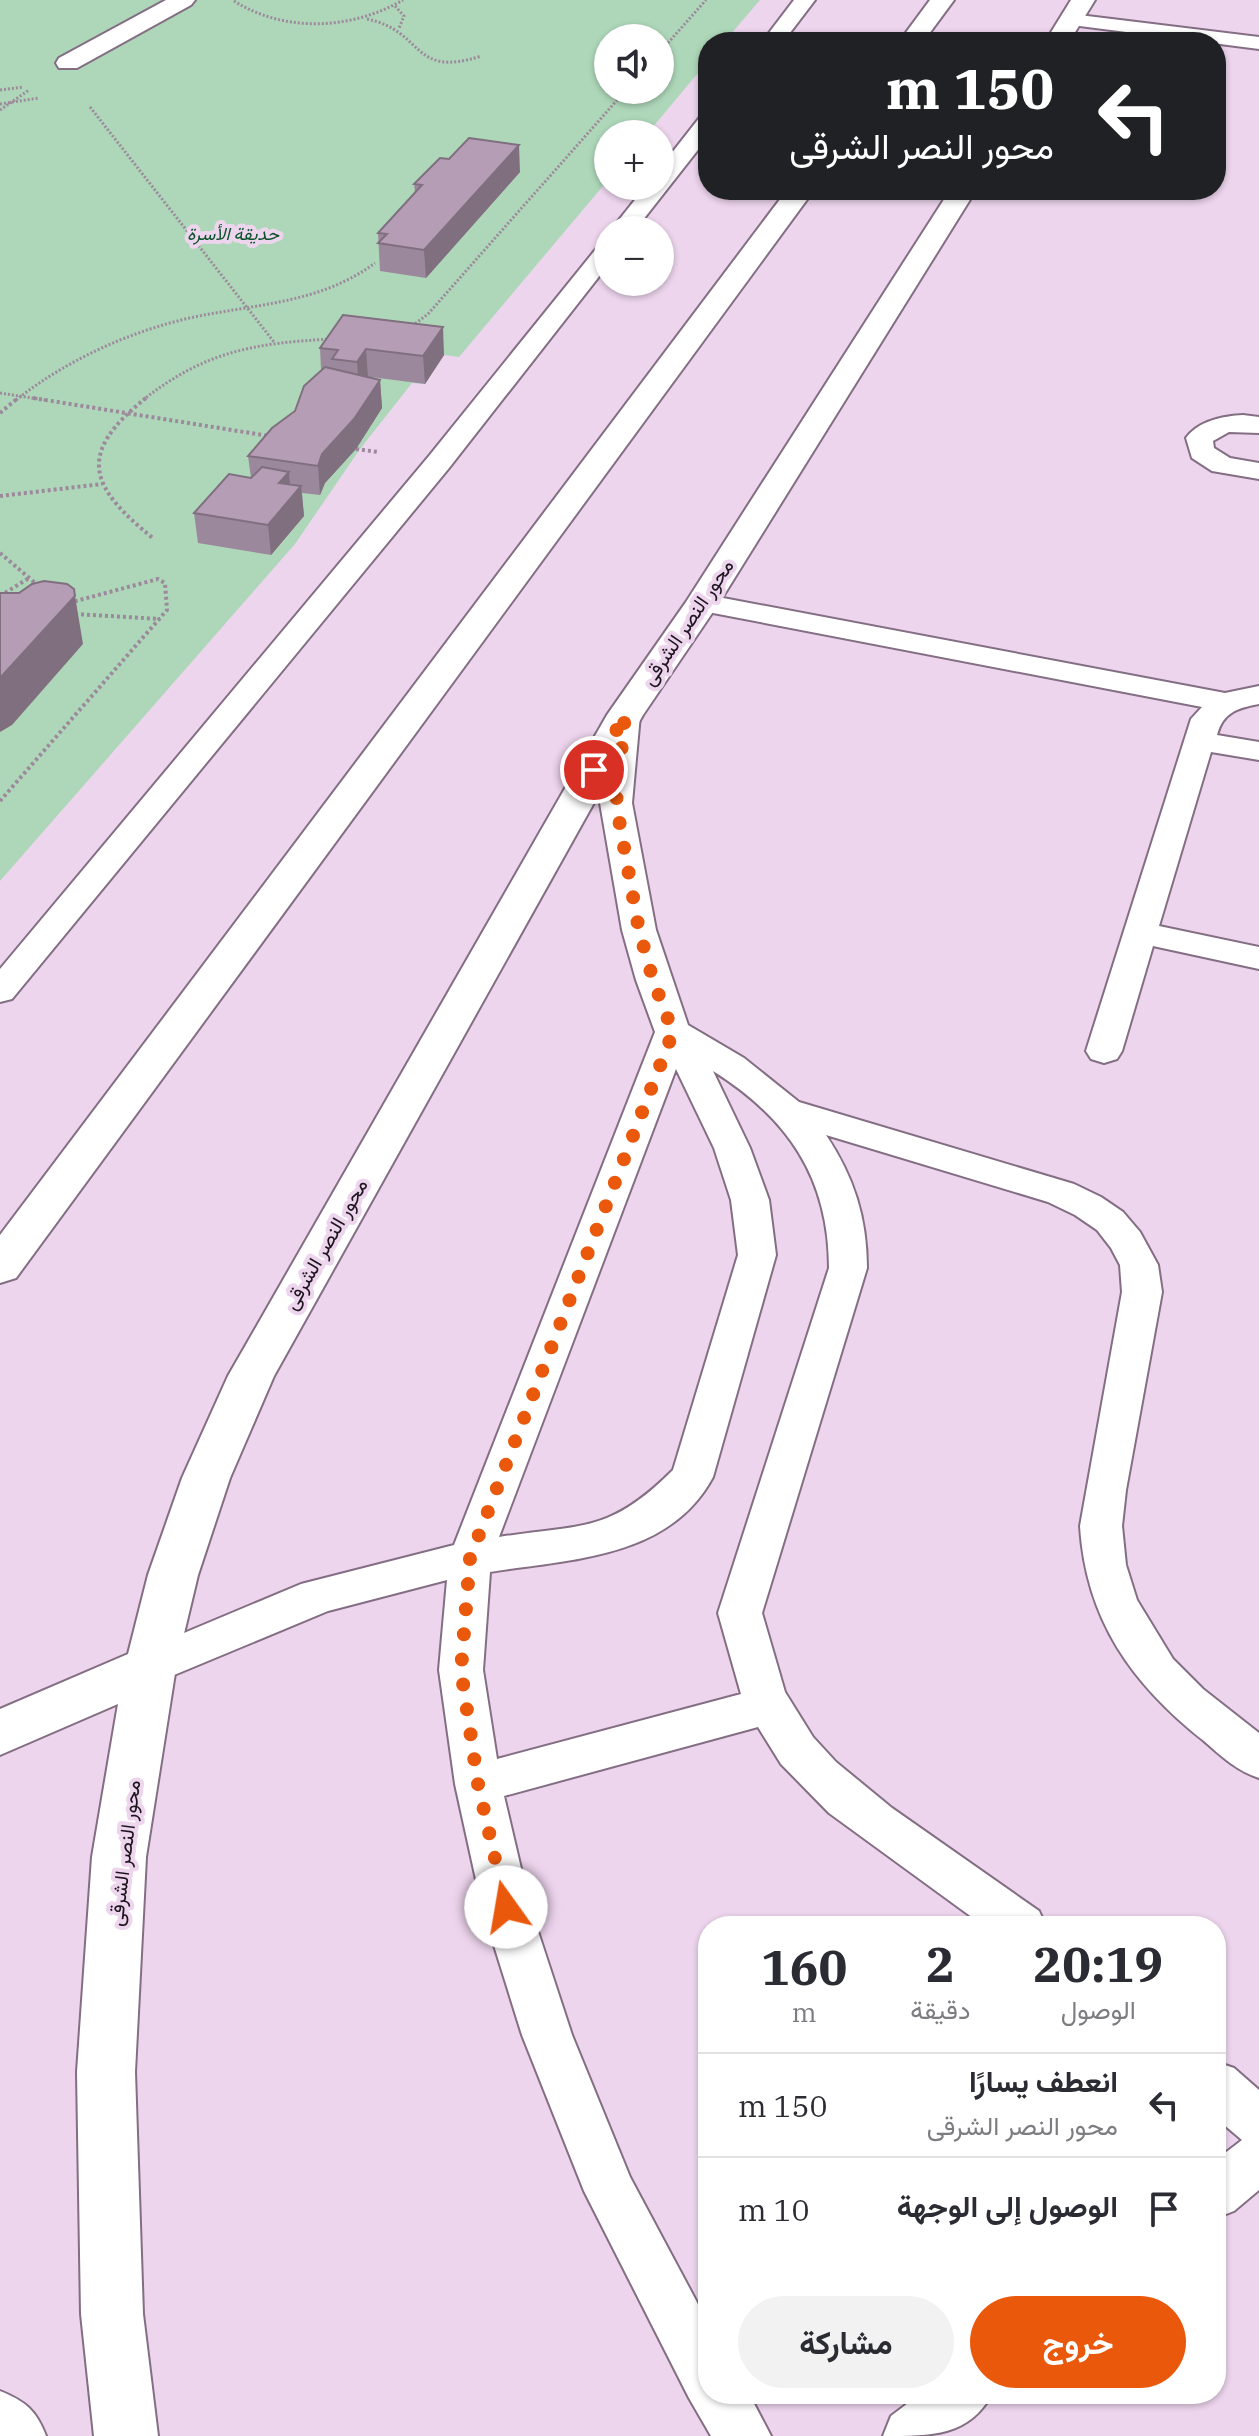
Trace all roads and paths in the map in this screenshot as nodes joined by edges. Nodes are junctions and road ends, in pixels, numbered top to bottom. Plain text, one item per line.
1 (183, 0) edge
2 (232, 0) edge
3 (403, 0) edge
4 (706, 0) edge
5 (805, 0) edge
6 (942, 0) edge
7 (395, 6) junction
8 (1077, 10) edge
9 (358, 19) junction
10 (399, 28) junction
11 (780, 32) edge
12 (918, 32) edge
13 (1063, 32) edge
14 (1198, 32) edge
15 (674, 36) edge
16 (1226, 37) edge
17 (1259, 43) edge
18 (481, 56) dead end
19 (68, 63) dead end
20 (84, 99) dead end
21 (614, 104) edge
22 (698, 135) edge
23 (674, 165) edge
24 (646, 200) edge
25 (794, 200) edge
26 (957, 200) edge
27 (634, 216) edge
28 (375, 263) dead end
29 (594, 267) edge
30 (246, 306) junction
31 (405, 329) edge
32 (335, 339) edge
33 (274, 342) junction
34 (0, 393) edge
35 (19, 396) junction
36 (0, 413) edge
37 (130, 415) junction
38 (1259, 425) edge
39 (282, 438) edge
40 (1259, 471) edge
41 (102, 484) junction
42 (0, 496) edge
43 (154, 539) dead end
44 (0, 553) edge
45 (29, 578) junction
46 (0, 596) edge
47 (44, 596) edge
48 (702, 603) junction
49 (62, 605) edge
50 (71, 613) edge
51 (161, 619) junction
52 (1259, 695) edge
53 (1225, 702) junction
54 (625, 715) junction
55 (1200, 741) junction
56 (1259, 751) edge
57 (0, 801) edge
58 (1141, 933) junction
59 (1259, 958) edge
60 (0, 991) edge
61 (673, 1032) junction
62 (1104, 1051) dead end
63 (788, 1111) junction
64 (0, 1267) edge
65 (470, 1558) junction
66 (150, 1667) junction
67 (768, 1706) junction
68 (0, 1733) edge
69 (1259, 1759) edge
70 (478, 1784) junction
71 (1008, 1916) edge
72 (1226, 2094) edge
73 (1259, 2123) edge
74 (1259, 2158) edge
75 (1226, 2185) edge
76 (698, 2360) edge
77 (723, 2404) edge
78 (951, 2404) edge
79 (0, 2423) edge
80 (14, 2436) edge
81 (126, 2436) edge
82 (743, 2436) edge
83 (911, 2436) edge

1 - 19 main road
2 - 9 path
3 - 7 path
4 - 15 path
5 - 11 lane
6 - 12 main road
7 - 9 path
7 - 10 path
8 - 13 main road
8 - 14 lane
9 - 10 path
10 - 18 path
16 - 17 lane
20 - 30 path
21 - 31 path
22 - 23 lane
24 - 27 lane
25 - 64 main road
26 - 48 main road, محور النصر الشرقى
28 - 30 path
29 - 60 lane
30 - 33 path
30 - 35 path
32 - 33 path
33 - 37 path
34 - 35 path
35 - 36 path
35 - 37 path
37 - 39 path
37 - 41 path
38 - 40 lane
41 - 42 path
41 - 43 path
44 - 45 path
45 - 46 path
45 - 47 path
48 - 53 lane
48 - 54 main road, محور النصر الشرقى
49 - 51 path
50 - 51 path
51 - 57 path
52 - 53 lane
53 - 55 lane
54 - 61 lane
54 - 66 main road, محور النصر الشرقى
55 - 56 lane
55 - 58 lane
58 - 59 lane
58 - 62 lane
61 - 63 lane
61 - 65 lane
61 - 65 lane
63 - 67 lane
63 - 69 lane
65 - 66 lane
65 - 70 lane
66 - 68 main road
66 - 81 main road, محور النصر الشرقى
67 - 70 lane
67 - 71 lane
70 - 76 lane
72 - 73 lane
74 - 75 lane
77 - 82 lane
78 - 83 lane
79 - 80 main road

